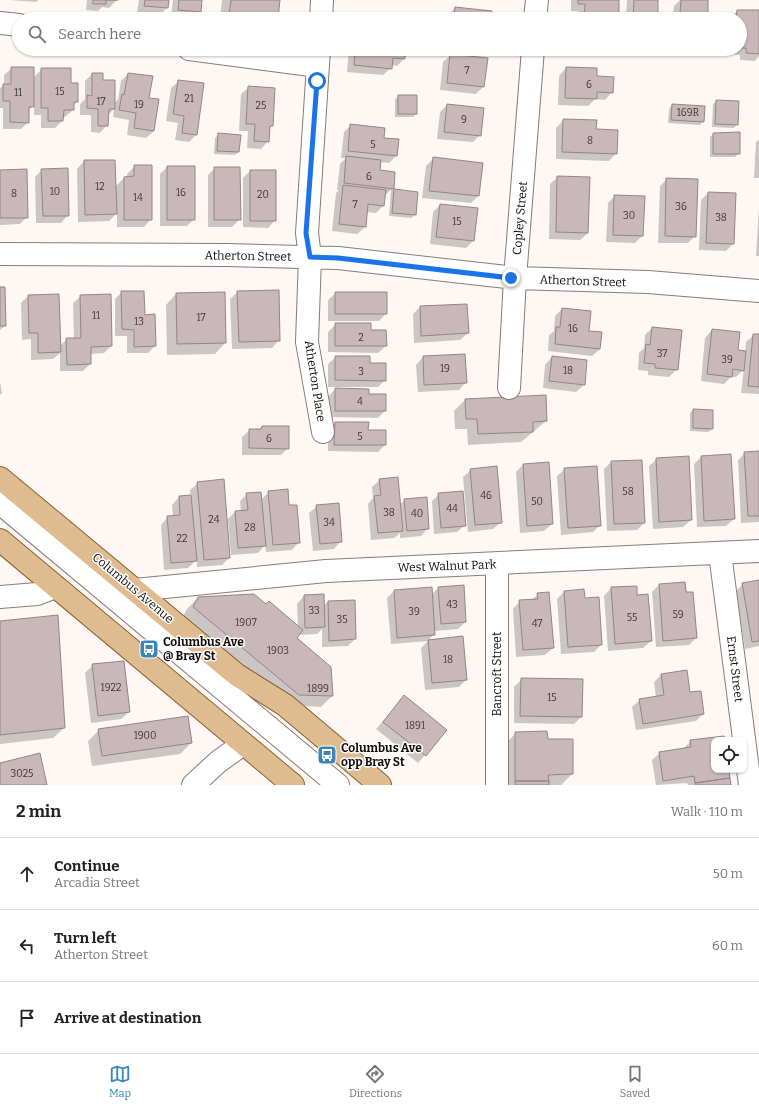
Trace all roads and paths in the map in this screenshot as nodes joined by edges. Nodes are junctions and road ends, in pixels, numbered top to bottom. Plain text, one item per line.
1 (322, 0) edge
2 (537, 0) edge
3 (321, 12) edge
4 (536, 12) edge
5 (0, 23) edge
6 (12, 24) edge
7 (289, 56) edge
8 (532, 56) edge
9 (318, 58) edge
10 (0, 254) edge
11 (310, 257) junction
12 (515, 278) junction
13 (759, 291) edge
14 (509, 388) dead end
15 (323, 432) dead end
16 (0, 478) edge
17 (0, 503) edge
18 (0, 540) edge
19 (759, 551) edge
20 (720, 553) junction
21 (497, 564) junction
22 (55, 587) junction
23 (135, 590) junction
24 (0, 597) edge
25 (243, 744) junction
26 (193, 785) edge
27 (293, 785) edge
28 (338, 785) edge
29 (380, 785) edge
30 (497, 785) edge
31 (750, 785) edge

1 - 3 street
2 - 4 street
5 - 6 street
7 - 9 street
8 - 12 street, Copley Street
9 - 11 street, Atherton Place
10 - 11 street, Atherton Street
11 - 12 street, Atherton Street
11 - 15 street, Atherton Place
12 - 13 street, Atherton Street
12 - 14 street, Copley Street
16 - 23 main road, Columbus Avenue
17 - 28 street, Columbus Avenue
18 - 22 main road
19 - 20 street, West Walnut Park
20 - 21 street, West Walnut Park
20 - 31 street, Ernst Street
21 - 23 street, West Walnut Park
21 - 30 street, Bancroft Street
22 - 24 street
22 - 25 main road
23 - 29 main road, Columbus Avenue
25 - 26 street
25 - 27 main road

